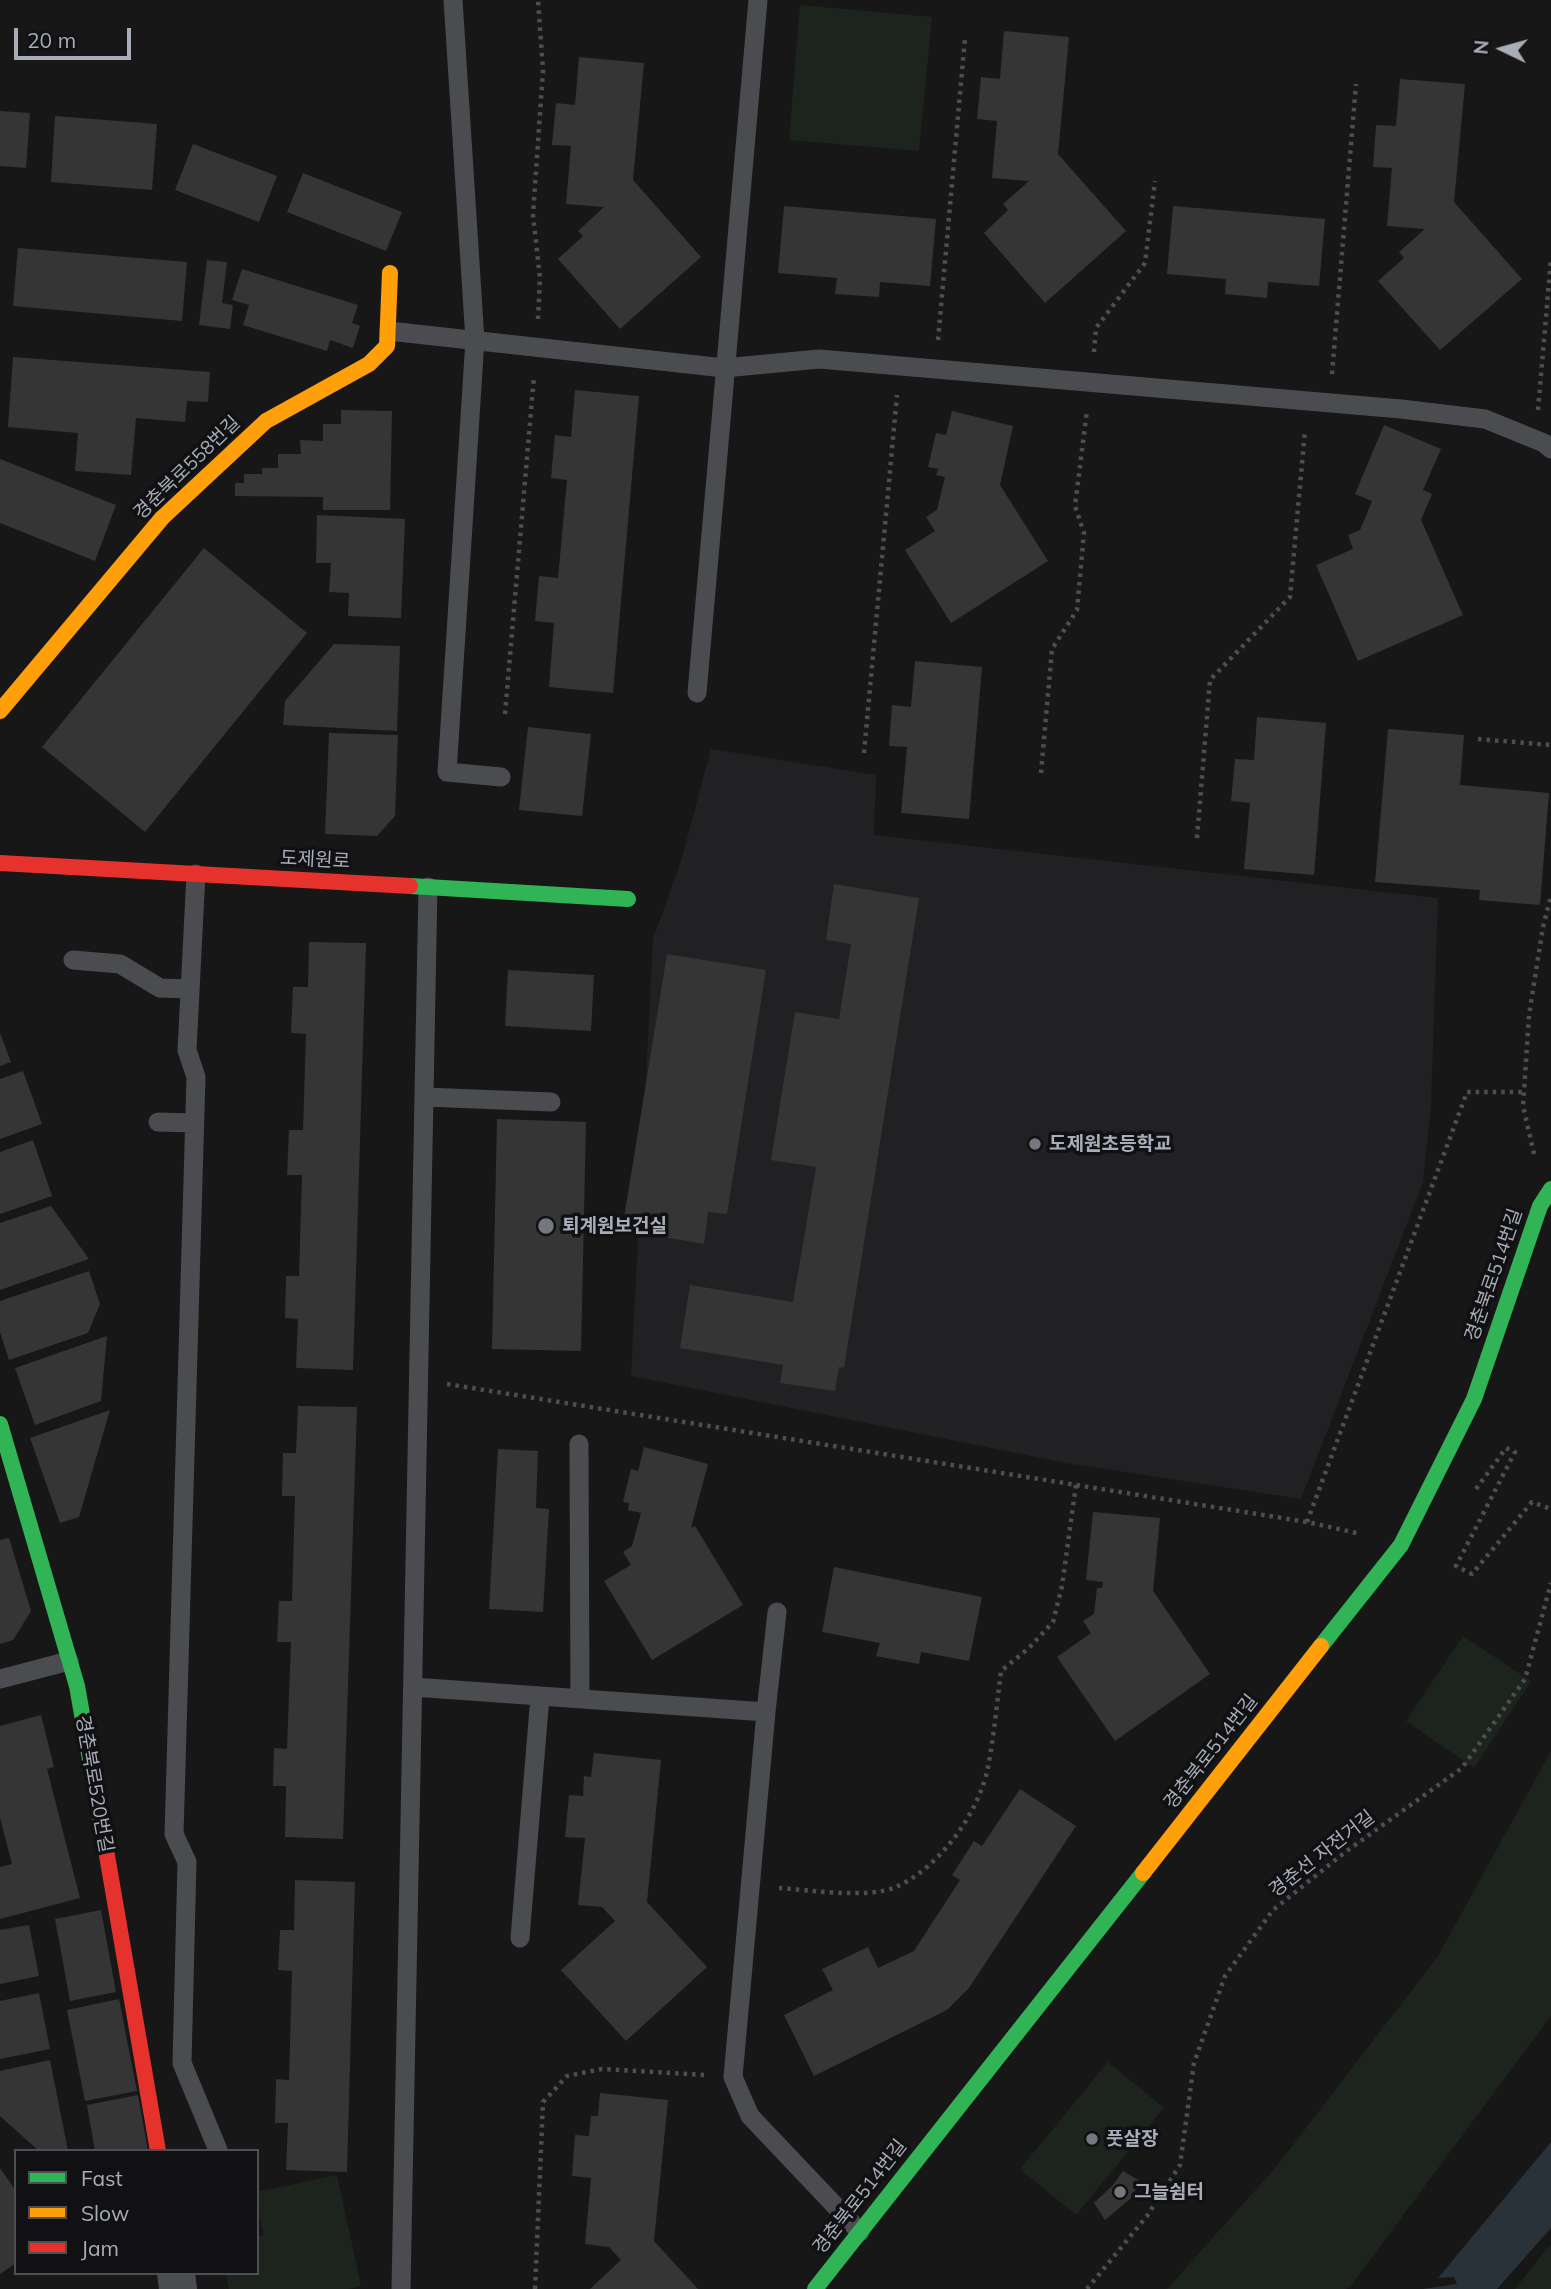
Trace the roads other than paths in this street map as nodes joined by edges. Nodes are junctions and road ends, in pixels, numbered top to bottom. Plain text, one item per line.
1 (453, 0) edge
2 (758, 0) edge
3 (390, 274) dead end
4 (389, 331) junction
5 (475, 340) junction
6 (724, 368) junction
7 (1543, 444) edge
8 (697, 693) dead end
9 (0, 711) edge
10 (501, 777) dead end
11 (0, 863) edge
12 (196, 874) junction
13 (428, 887) junction
14 (628, 899) dead end
15 (74, 960) dead end
16 (190, 989) junction
17 (424, 1097) junction
18 (551, 1102) dead end
19 (158, 1122) dead end
20 (194, 1123) junction
21 (1551, 1189) edge
22 (0, 1424) edge
23 (579, 1444) dead end
24 (777, 1612) dead end
25 (69, 1661) junction
26 (0, 1679) edge
27 (413, 1686) junction
28 (540, 1696) junction
29 (580, 1699) junction
30 (766, 1712) junction
31 (520, 1938) dead end
32 (158, 2149) edge
33 (218, 2149) edge
34 (860, 2232) junction
35 (401, 2289) edge
36 (815, 2289) edge

1 - 5 lane
2 - 6 lane
3 - 4 street, 경춘북로558번길
4 - 5 lane
4 - 9 street, 경춘북로558번길
5 - 6 lane
5 - 10 lane
6 - 7 lane
6 - 8 lane
11 - 12 street, 도제원로
12 - 13 street, 도제원로
12 - 16 lane
13 - 14 street, 도제원로
13 - 17 lane
15 - 16 lane
16 - 20 lane
17 - 18 lane
17 - 27 lane
19 - 20 lane
20 - 33 lane
21 - 34 street, 경춘북로514번길
22 - 25 street, 경춘북로520번길
23 - 29 lane
24 - 30 lane
25 - 26 lane
25 - 32 street, 경춘북로520번길
27 - 28 lane
27 - 35 lane
28 - 29 lane
28 - 31 lane
29 - 30 lane
30 - 34 lane
34 - 36 street, 경춘북로514번길

